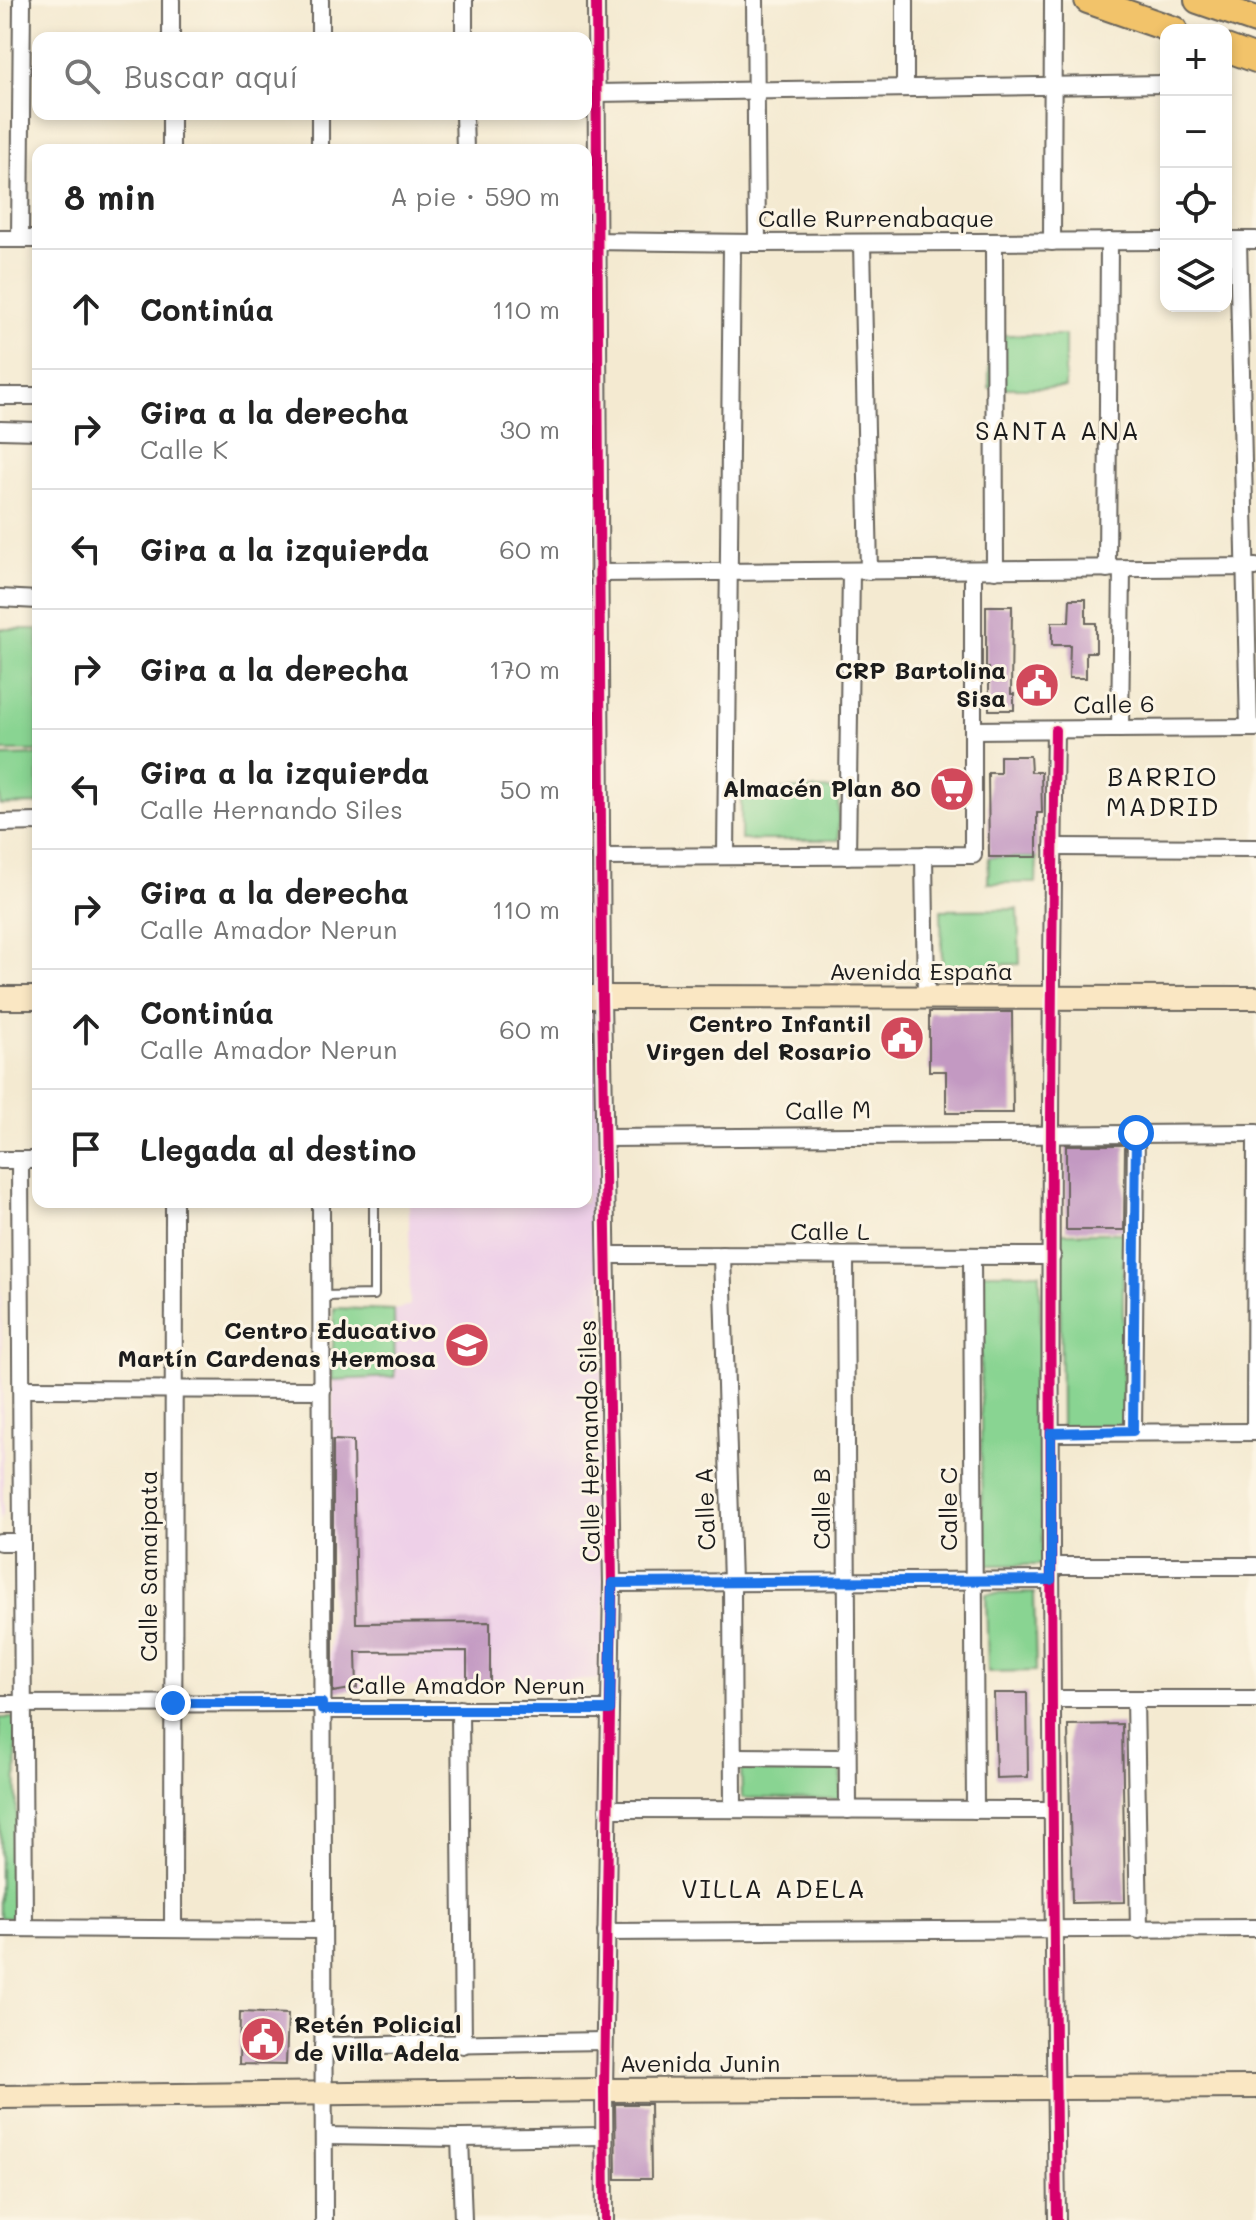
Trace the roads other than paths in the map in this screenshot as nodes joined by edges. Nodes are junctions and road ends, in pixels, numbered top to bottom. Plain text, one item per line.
1 (22, 0) edge
2 (171, 0) edge
3 (320, 0) edge
4 (464, 0) edge
5 (596, 0) edge
6 (755, 0) edge
7 (905, 0) edge
8 (1053, 0) edge
9 (1088, 0) edge
10 (1198, 0) edge
11 (1250, 12) edge
12 (1160, 25) edge
13 (171, 32) edge
14 (320, 32) edge
15 (464, 32) edge
16 (1232, 54) edge
17 (1256, 59) edge
18 (1160, 84) edge
19 (1052, 86) junction
20 (905, 88) junction
21 (754, 91) junction
22 (596, 93) junction
23 (171, 120) edge
24 (320, 120) edge
25 (464, 120) edge
26 (171, 144) edge
27 (320, 144) edge
28 (465, 144) edge
29 (0, 239) edge
30 (20, 239) junction
31 (32, 239) edge
32 (1232, 240) edge
33 (1256, 240) edge
34 (592, 241) edge
35 (1109, 241) junction
36 (1160, 241) edge
37 (994, 242) junction
38 (1052, 242) junction
39 (732, 243) junction
40 (757, 243) junction
41 (862, 243) junction
42 (0, 396) edge
43 (32, 396) edge
44 (0, 430) edge
45 (32, 431) edge
46 (1251, 568) edge
47 (1115, 569) junction
48 (973, 570) junction
49 (995, 570) junction
50 (851, 571) junction
51 (869, 571) junction
52 (729, 572) junction
53 (599, 573) junction
54 (0, 598) edge
55 (32, 600) edge
56 (593, 621) edge
57 (1252, 728) edge
58 (1120, 729) junction
59 (973, 730) junction
60 (1055, 730) junction
61 (32, 822) edge
62 (0, 823) edge
63 (1053, 847) junction
64 (1256, 848) edge
65 (924, 855) junction
66 (726, 856) junction
67 (847, 856) junction
68 (601, 857) junction
69 (594, 997) edge
70 (0, 998) edge
71 (32, 998) edge
72 (926, 998) junction
73 (1050, 998) junction
74 (1256, 998) edge
75 (1051, 1133) junction
76 (1136, 1133) junction
77 (1256, 1133) edge
78 (606, 1138) junction
79 (0, 1160) edge
80 (20, 1160) junction
81 (32, 1160) edge
82 (174, 1208) edge
83 (321, 1208) edge
84 (374, 1208) edge
85 (608, 1255) junction
86 (722, 1255) junction
87 (845, 1256) junction
88 (972, 1256) junction
89 (1052, 1256) junction
90 (322, 1296) junction
91 (22, 1389) junction
92 (174, 1389) junction
93 (322, 1390) junction
94 (1133, 1431) junction
95 (1256, 1432) edge
96 (1051, 1433) junction
97 (0, 1542) edge
98 (22, 1542) junction
99 (1256, 1566) edge
100 (1051, 1573) junction
101 (974, 1581) junction
102 (732, 1582) junction
103 (847, 1582) junction
104 (612, 1583) junction
105 (1052, 1699) junction
106 (1135, 1699) junction
107 (1256, 1699) edge
108 (173, 1703) junction
109 (0, 1704) edge
110 (23, 1704) junction
111 (322, 1706) junction
112 (460, 1709) junction
113 (610, 1710) junction
114 (733, 1757) junction
115 (847, 1758) junction
116 (608, 1809) junction
117 (733, 1809) junction
118 (848, 1810) junction
119 (975, 1810) junction
120 (1052, 1810) junction
121 (0, 1928) edge
122 (24, 1928) junction
123 (1256, 1928) edge
124 (173, 1929) junction
125 (323, 1930) junction
126 (1052, 1930) junction
127 (1139, 1930) junction
128 (606, 1932) junction
129 (604, 2041) junction
130 (463, 2045) junction
131 (323, 2046) junction
132 (1256, 2087) edge
133 (1056, 2089) junction
134 (604, 2090) junction
135 (323, 2095) junction
136 (0, 2097) edge
137 (324, 2136) junction
138 (604, 2136) junction
139 (460, 2138) junction
140 (324, 2220) edge
141 (463, 2220) edge
142 (605, 2220) edge
143 (1057, 2220) edge

1 - 30 street
2 - 13 street
3 - 14 street
4 - 15 street
5 - 22 street, Calle Hernando Siles
6 - 21 street
7 - 20 street
8 - 19 street
9 - 12 main road
10 - 11 main road
16 - 17 main road
18 - 19 street
19 - 20 street
19 - 38 street
20 - 21 street
21 - 22 street
21 - 40 street
22 - 34 street, Calle Hernando Siles
23 - 26 street
24 - 27 street
25 - 28 street
29 - 30 street
30 - 31 street
32 - 33 street
32 - 46 street
34 - 39 street, Calle Rurrenabaque
34 - 53 street, Calle Hernando Siles
35 - 36 street, Calle Rurrenabaque
35 - 38 street, Calle Rurrenabaque
35 - 47 street
37 - 38 street, Calle Rurrenabaque
37 - 41 street, Calle Rurrenabaque
37 - 49 street
39 - 40 street, Calle Rurrenabaque
39 - 52 street
40 - 41 street, Calle Rurrenabaque
41 - 51 street
42 - 43 street
44 - 45 street
46 - 47 street
46 - 57 street
47 - 49 street
47 - 58 street
48 - 49 street
48 - 51 street
48 - 59 street
50 - 51 street
50 - 52 street
50 - 67 street
52 - 53 street
52 - 66 street
53 - 56 street, Calle Hernando Siles
54 - 55 street
56 - 68 street, Calle Hernando Siles
57 - 58 street, Calle 6
58 - 60 street, Calle 6
59 - 60 street, Calle 6
59 - 65 street
60 - 63 street
61 - 62 street
63 - 64 street
63 - 73 street
65 - 67 street
65 - 72 street
66 - 67 street
66 - 68 street
68 - 69 street, Calle Hernando Siles
69 - 72 street, Avenida España
69 - 78 street, Calle Hernando Siles
70 - 71 street
72 - 73 street, Avenida España
73 - 74 street, Avenida España
73 - 75 street
75 - 76 street, Calle M
75 - 78 street, Calle M
75 - 89 street
76 - 77 street, Calle M
76 - 94 street
77 - 95 street
78 - 85 street, Calle Hernando Siles
79 - 80 street
80 - 81 street
80 - 91 street
82 - 92 street, Calle Samaipata
83 - 90 street
84 - 90 lane
85 - 86 street, Calle L
85 - 104 street, Calle Hernando Siles
86 - 87 street, Calle L
86 - 102 street, Calle A
87 - 88 street, Calle L
87 - 103 street, Calle B
88 - 89 street, Calle L
88 - 101 street, Calle C
89 - 96 street
90 - 93 street
91 - 92 street
91 - 98 street
92 - 93 street
92 - 108 street, Calle Samaipata
93 - 111 street
94 - 95 street
94 - 96 street
96 - 100 street
97 - 98 street
98 - 110 street
99 - 100 street
100 - 101 street
100 - 105 street
101 - 103 street
101 - 119 street, Calle C
102 - 103 street
102 - 104 street
102 - 114 street, Calle A
103 - 115 street, Calle B
104 - 113 street, Calle Hernando Siles
105 - 106 street
105 - 120 street
106 - 107 street
106 - 127 street
108 - 110 street, Calle Amador Nerun
108 - 111 street, Calle Amador Nerun
108 - 124 street, Calle Samaipata
109 - 110 street, Calle Amador Nerun
110 - 122 street
111 - 112 street, Calle Amador Nerun
111 - 125 street
112 - 113 street, Calle Amador Nerun
112 - 130 street
113 - 116 street, Calle Hernando Siles
114 - 115 street
114 - 117 street, Calle A
115 - 118 street, Calle B
116 - 117 street
116 - 128 street, Calle Hernando Siles
117 - 118 street
118 - 119 street
119 - 120 street
120 - 126 street
121 - 122 street
122 - 124 street
123 - 127 street
124 - 125 street
125 - 131 street
126 - 127 street
126 - 128 street
126 - 133 street
128 - 129 street, Calle Hernando Siles
129 - 130 street, Avenida Junin
129 - 134 street, Calle Hernando Siles
130 - 131 street, Avenida Junin
131 - 135 street
132 - 133 street, Avenida Junin
133 - 134 street, Avenida Junin
133 - 143 street
134 - 135 street, Avenida Junin
134 - 138 street, Calle Hernando Siles
135 - 136 street, Avenida Junin
135 - 137 street
137 - 139 street
137 - 140 street
138 - 139 street
138 - 142 street, Calle Hernando Siles
139 - 141 street

